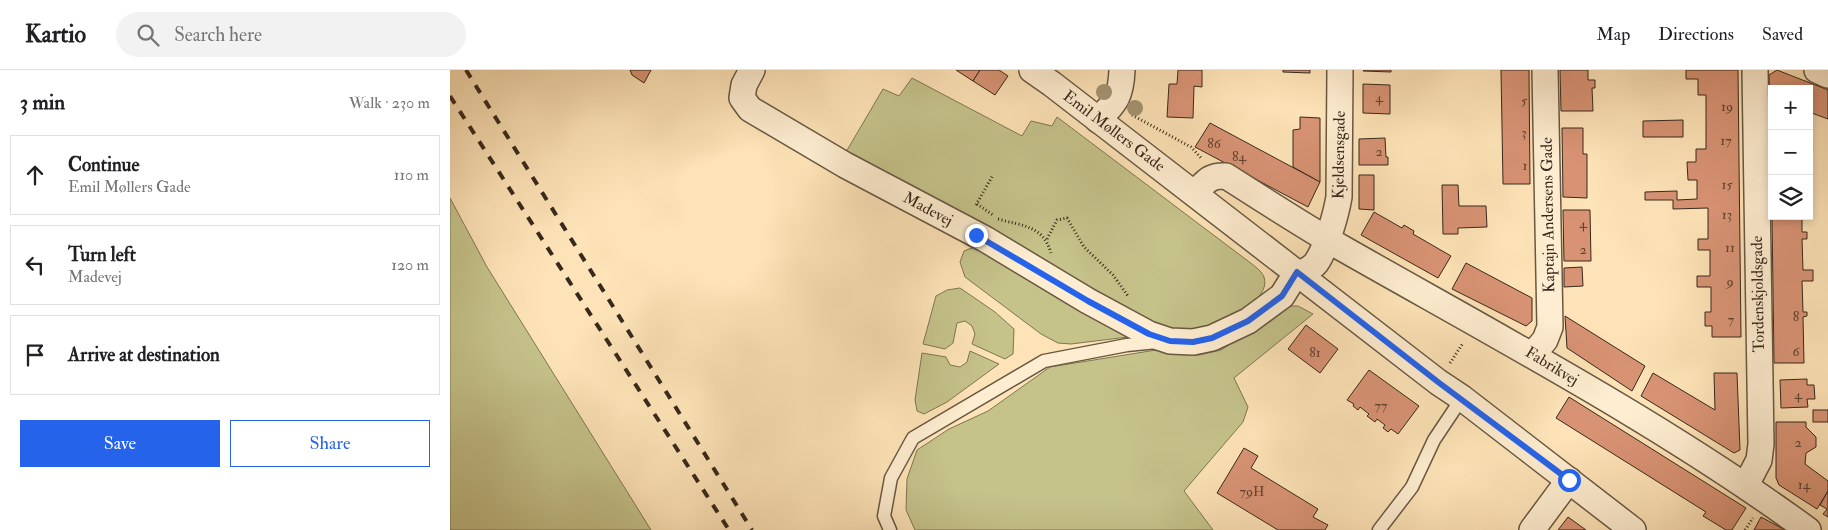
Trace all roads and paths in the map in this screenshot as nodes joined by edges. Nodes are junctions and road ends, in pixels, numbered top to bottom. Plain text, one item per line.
1 (752, 70) edge
2 (1032, 70) edge
3 (1122, 70) edge
4 (1340, 70) edge
5 (1545, 70) edge
6 (1755, 70) edge
7 (1817, 70) edge
8 (1828, 76) edge
9 (1107, 111) junction
10 (993, 175) dead end
11 (1215, 175) junction
12 (1195, 193) junction
13 (963, 228) junction
14 (1047, 239) dead end
15 (1327, 239) junction
16 (1298, 273) junction
17 (1126, 322) junction
18 (1476, 322) junction
19 (1170, 341) junction
20 (1533, 354) junction
21 (1438, 382) junction
22 (1462, 398) junction
23 (1569, 480) junction
24 (1746, 485) junction
25 (890, 530) edge
26 (1379, 530) edge
27 (1532, 530) edge
28 (1633, 530) edge
29 (1808, 530) edge

1 - 13 street, Madevej
2 - 9 street, Emil Møllers Gade
3 - 9 street
4 - 15 street, Kjeldsensgade
5 - 20 street, Kaptajn Andersens Gade
6 - 24 street, Tordenskjoldsgade
7 - 8 street
9 - 11 path
9 - 12 street, Emil Møllers Gade
10 - 13 path
11 - 12 street
11 - 15 street
12 - 16 street, Emil Møllers Gade
13 - 17 street, Madevej
14 - 17 path
15 - 16 street
15 - 18 street, Fabrikvej
16 - 19 street, Madevej
16 - 21 street, Emil Møllers Gade
17 - 19 street, Madevej
18 - 20 street, Fabrikvej
18 - 21 path
19 - 25 lane
20 - 24 street, Fabrikvej
21 - 22 street, Emil Møllers Gade
22 - 23 street, Emil Møllers Gade
22 - 26 lane
23 - 27 street
23 - 28 street, Emil Møllers Gade
24 - 29 street, Fabrikvej

